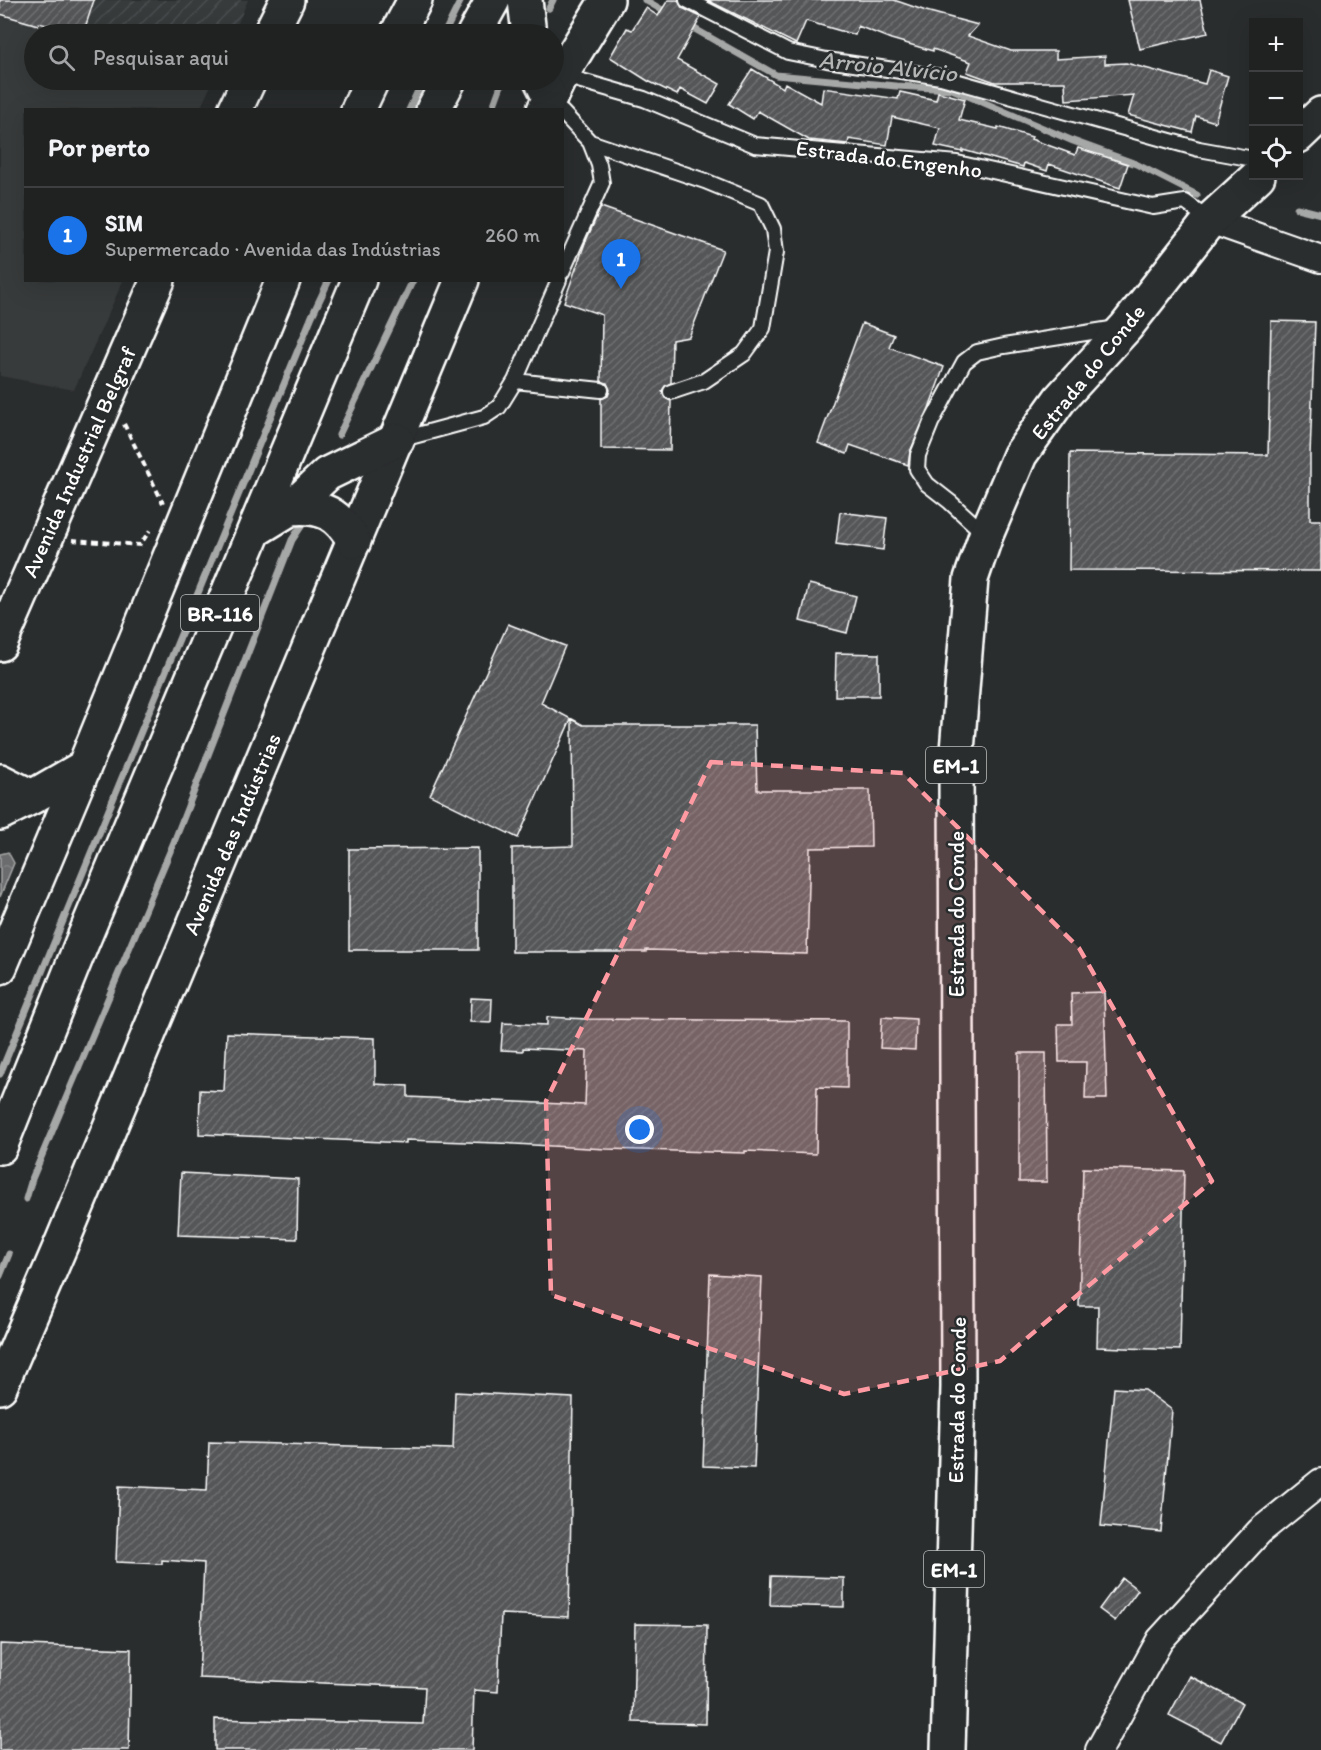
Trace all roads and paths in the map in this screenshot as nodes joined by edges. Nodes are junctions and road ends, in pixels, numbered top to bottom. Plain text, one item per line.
1 (287, 0) edge
2 (415, 0) edge
3 (493, 0) edge
4 (525, 0) edge
5 (607, 0) edge
6 (687, 0) edge
7 (275, 24) edge
8 (402, 24) edge
9 (480, 24) edge
10 (528, 24) edge
11 (564, 77) edge
12 (244, 90) edge
13 (367, 90) edge
14 (444, 90) edge
15 (553, 97) edge
16 (236, 108) edge
17 (359, 108) edge
18 (434, 108) edge
19 (564, 110) edge
20 (1321, 114) edge
21 (1303, 132) edge
22 (590, 142) junction
23 (1249, 158) edge
24 (1254, 180) edge
25 (1210, 220) junction
26 (1321, 259) edge
27 (564, 268) edge
28 (157, 282) edge
29 (282, 282) edge
30 (358, 282) edge
31 (461, 282) edge
32 (558, 282) edge
33 (1126, 327) junction
34 (515, 381) junction
35 (601, 390) dead end
36 (671, 392) dead end
37 (109, 394) junction
38 (397, 440) junction
39 (291, 508) junction
40 (187, 515) junction
41 (153, 526) dead end
42 (255, 530) junction
43 (986, 535) junction
44 (46, 538) junction
45 (354, 541) junction
46 (0, 644) edge
47 (84, 767) junction
48 (0, 781) edge
49 (32, 798) junction
50 (0, 813) edge
51 (0, 967) edge
52 (0, 1147) edge
53 (0, 1387) edge
54 (1321, 1482) edge
55 (948, 1750) edge
56 (1099, 1750) edge

1 - 7 main road
2 - 8 main road
3 - 9 main road
4 - 10 main road
5 - 11 main road
6 - 23 lane
12 - 16 main road
13 - 17 main road
14 - 18 main road
15 - 25 lane, Estrada do Engenho
19 - 22 lane
20 - 21 main road
22 - 27 lane
22 - 36 lane
24 - 25 main road, Estrada do Conde / EM-1
25 - 26 street, Estrada do Engenho
25 - 33 main road, Estrada do Conde / EM-1
28 - 37 main road, Avenida Industrial Belgraf
29 - 40 main road, BR-116
30 - 42 main road, BR-116
31 - 38 main road, Avenida das Indústrias
32 - 34 lane
33 - 43 main road, Estrada do Conde / EM-1
33 - 43 lane
34 - 35 lane
34 - 38 lane
37 - 40 path
37 - 44 main road, Avenida Industrial Belgraf
38 - 39 main road
38 - 45 main road, Avenida das Indústrias
39 - 42 main road
39 - 45 main road
40 - 47 main road, BR-116
41 - 44 path
42 - 52 main road, BR-116
43 - 55 main road, Estrada do Conde / EM-1
44 - 46 main road, Avenida Industrial Belgraf
45 - 53 main road, Avenida das Indústrias
47 - 49 main road
47 - 51 main road, BR-116
48 - 49 main road
49 - 50 main road
54 - 56 street

